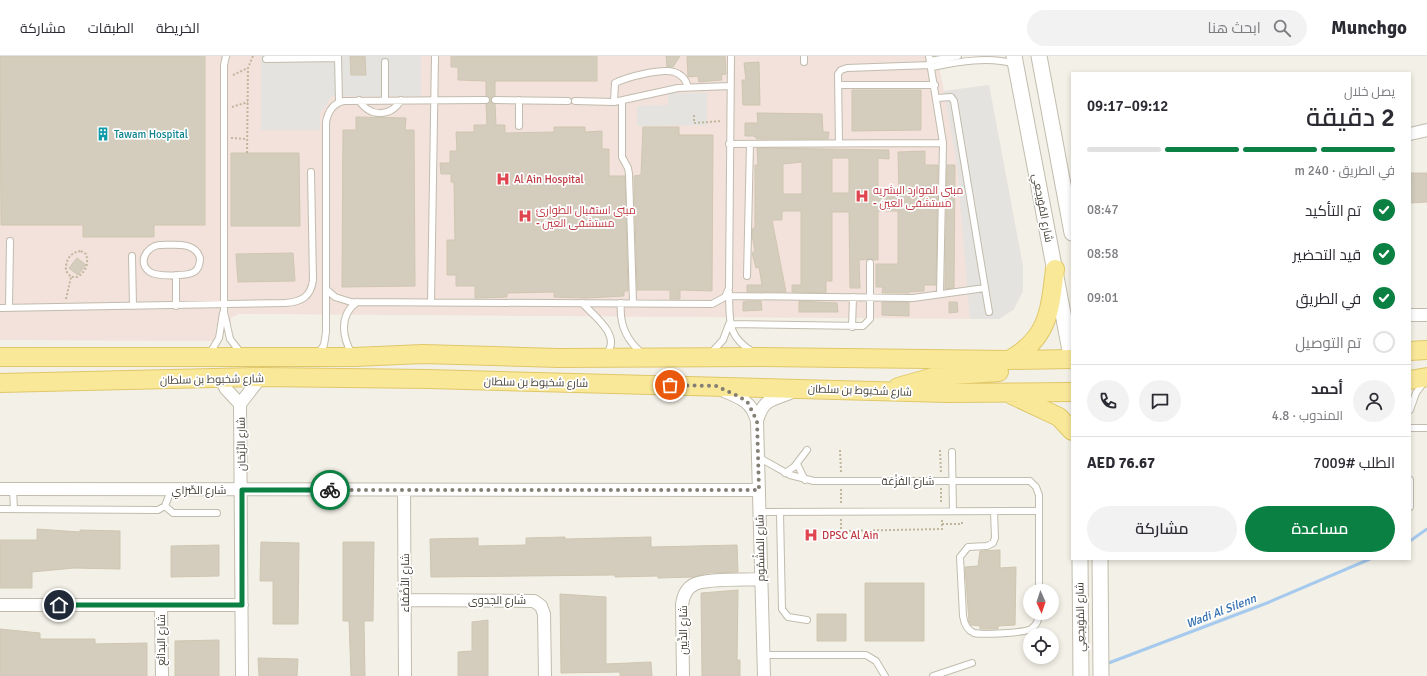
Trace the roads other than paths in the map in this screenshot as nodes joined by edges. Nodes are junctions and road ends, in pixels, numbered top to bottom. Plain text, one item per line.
1 (226, 56) edge
2 (435, 56) edge
3 (730, 56) edge
4 (958, 56) edge
5 (1038, 56) edge
6 (338, 57) edge
7 (291, 58) edge
8 (266, 59) dead end
9 (1015, 61) edge
10 (385, 62) dead end
11 (931, 62) edge
12 (935, 85) junction
13 (730, 86) junction
14 (838, 86) junction
15 (688, 87) junction
16 (937, 98) junction
17 (434, 99) junction
18 (359, 100) junction
19 (385, 100) junction
20 (401, 100) junction
21 (486, 100) dead end
22 (495, 100) dead end
23 (519, 100) junction
24 (568, 101) dead end
25 (575, 101) dead end
26 (622, 101) junction
27 (340, 102) junction
28 (614, 102) junction
29 (519, 126) dead end
30 (1427, 130) edge
31 (1411, 134) edge
32 (943, 143) junction
33 (729, 144) junction
34 (750, 144) junction
35 (839, 144) junction
36 (311, 172) dead end
37 (1070, 213) edge
38 (1071, 223) edge
39 (10, 241) dead end
40 (132, 256) dead end
41 (870, 263) dead end
42 (1055, 269) junction
43 (176, 275) junction
44 (748, 276) dead end
45 (729, 288) junction
46 (985, 288) junction
47 (326, 290) junction
48 (940, 294) junction
49 (729, 296) junction
50 (853, 297) junction
51 (870, 297) junction
52 (357, 302) junction
53 (431, 302) junction
54 (582, 303) junction
55 (621, 303) junction
56 (224, 304) junction
57 (633, 304) junction
58 (133, 306) junction
59 (176, 306) junction
60 (9, 307) junction
61 (0, 308) edge
62 (224, 312) junction
63 (989, 312) dead end
64 (1411, 315) edge
65 (1427, 315) edge
66 (730, 324) junction
67 (852, 326) junction
68 (0, 345) edge
69 (1427, 350) edge
70 (1411, 351) edge
71 (1071, 354) edge
72 (186, 356) junction
73 (0, 357) edge
74 (206, 357) junction
75 (245, 357) junction
76 (316, 357) junction
77 (360, 357) junction
78 (706, 357) junction
79 (761, 357) junction
80 (558, 358) junction
81 (601, 358) junction
82 (650, 358) junction
83 (1071, 359) edge
84 (1009, 360) junction
85 (1071, 370) edge
86 (261, 377) junction
87 (1427, 378) edge
88 (171, 379) junction
89 (221, 379) junction
90 (428, 379) junction
91 (1411, 380) edge
92 (67, 382) junction
93 (0, 383) edge
94 (716, 386) junction
95 (799, 388) junction
96 (0, 390) edge
97 (892, 390) junction
98 (1002, 392) junction
99 (1071, 392) edge
100 (240, 404) junction
101 (1411, 407) edge
102 (757, 421) junction
103 (1411, 428) edge
104 (1427, 428) edge
105 (1071, 430) edge
106 (807, 450) dead end
107 (952, 452) dead end
108 (758, 457) junction
109 (797, 464) junction
110 (785, 473) junction
111 (805, 480) junction
112 (952, 480) junction
113 (0, 489) edge
114 (13, 489) junction
115 (171, 490) junction
116 (242, 490) junction
117 (404, 490) junction
118 (759, 490) junction
119 (165, 506) junction
120 (0, 509) edge
121 (14, 509) junction
122 (953, 511) junction
123 (994, 511) junction
124 (1039, 511) junction
125 (759, 512) junction
126 (780, 512) junction
127 (217, 513) dead end
128 (1080, 560) edge
129 (1100, 560) edge
130 (761, 579) junction
131 (1039, 584) edge
132 (405, 600) junction
133 (0, 605) edge
134 (161, 605) junction
135 (242, 605) junction
136 (807, 620) dead end
137 (1038, 620) edge
138 (763, 655) junction
139 (972, 663) dead end
140 (162, 676) edge
141 (242, 676) edge
142 (405, 676) edge
143 (545, 676) edge
144 (683, 676) edge
145 (764, 676) edge
146 (885, 676) edge
147 (933, 676) edge
148 (1081, 676) edge
149 (1101, 676) edge

1 - 56 lane
2 - 17 lane
3 - 13 lane
4 - 11 lane
5 - 37 street
6 - 7 lane
6 - 27 lane
7 - 8 lane
9 - 11 lane
9 - 42 street, شارع المُوَيجعِي
10 - 19 lane
11 - 12 lane
11 - 14 lane
12 - 14 lane
12 - 16 lane
13 - 15 lane
13 - 33 lane
14 - 35 lane
15 - 26 lane
15 - 28 lane
16 - 32 lane
16 - 46 lane
17 - 20 lane
17 - 21 lane
17 - 53 lane
18 - 19 lane
18 - 20 lane
18 - 27 lane
19 - 20 lane
22 - 23 lane
23 - 24 lane
23 - 29 lane
25 - 28 lane
26 - 28 lane
26 - 57 lane
27 - 47 lane
30 - 31 street
32 - 35 lane
32 - 48 lane
33 - 34 lane
33 - 45 lane
34 - 35 lane
34 - 44 lane
36 - 56 lane
37 - 38 street
39 - 60 lane
40 - 58 lane
41 - 51 lane
42 - 71 street, شارع المُوَيجعِي
42 - 84 main road
43 - 43 lane
43 - 59 lane
45 - 49 lane
45 - 57 lane
46 - 48 lane
46 - 63 lane
47 - 52 lane
47 - 76 lane
48 - 51 lane
49 - 50 lane
49 - 66 lane
50 - 51 lane
50 - 67 lane
51 - 67 lane
52 - 53 lane
52 - 77 lane
53 - 54 lane
54 - 55 lane
54 - 81 lane
55 - 57 lane
55 - 82 lane
56 - 59 lane
56 - 62 lane
58 - 59 lane
58 - 60 lane
60 - 61 lane
62 - 74 lane
62 - 75 lane
64 - 65 street
66 - 67 lane
66 - 78 lane
66 - 79 lane
68 - 72 main road
69 - 70 main road
72 - 73 main road, شارع شخبوط بن سلطان
72 - 74 main road, شارع شخبوط بن سلطان
74 - 75 main road, شارع شخبوط بن سلطان
75 - 76 main road, شارع شخبوط بن سلطان
76 - 77 main road, شارع شخبوط بن سلطان
77 - 80 main road, شارع شخبوط بن سلطان
77 - 88 main road
78 - 79 main road, شارع شخبوط بن سلطان
78 - 82 main road, شارع شخبوط بن سلطان
79 - 84 main road, شارع شخبوط بن سلطان
80 - 81 main road, شارع شخبوط بن سلطان
80 - 90 main road
81 - 82 main road, شارع شخبوط بن سلطان
83 - 84 main road, شارع شخبوط بن سلطان
85 - 97 main road
86 - 89 main road, شارع شخبوط بن سلطان
86 - 90 main road, شارع شخبوط بن سلطان
86 - 100 street, شارع الرَّيْحَان
87 - 91 main road
87 - 101 lane
88 - 89 main road, شارع شخبوط بن سلطان
88 - 92 main road, شارع شخبوط بن سلطان
89 - 100 street, شارع الرَّيْحَان
90 - 94 main road, شارع شخبوط بن سلطان
92 - 93 main road, شارع شخبوط بن سلطان
92 - 96 main road
94 - 95 main road, شارع شخبوط بن سلطان
94 - 102 street, شارع المَشْمُوم
95 - 97 main road, شارع شخبوط بن سلطان
95 - 102 street
97 - 98 main road, شارع شخبوط بن سلطان
98 - 99 main road, شارع شخبوط بن سلطان
98 - 105 main road
100 - 116 street, شارع الرَّيْحَان
102 - 108 street, شارع المَشْمُوم
103 - 104 lane
106 - 109 lane
107 - 112 lane
108 - 110 lane, شارع الفَزْعَة
108 - 118 street, شارع المَشْمُوم
109 - 110 lane
109 - 111 lane
110 - 111 lane, شارع الفَزْعَة
111 - 112 lane, شارع الفَزْعَة
112 - 122 lane
112 - 124 lane, شارع الفَزْعَة
113 - 114 street, شارع الصِّرَاي
114 - 115 street, شارع الصِّرَاي
114 - 121 lane
115 - 116 street, شارع الصِّرَاي
115 - 119 lane
116 - 117 street, شارع الصِّرَاي
116 - 135 street, شارع الرَّيْحَان
117 - 118 street, شارع الصِّرَاي
117 - 132 street, شارع الأَصْفَاء
118 - 125 street, شارع المَشْمُوم
119 - 121 lane
119 - 127 lane
120 - 121 lane
122 - 123 lane
122 - 126 lane
123 - 124 lane
123 - 137 lane
124 - 131 lane, شارع الفَزْعَة
125 - 126 lane
125 - 130 street, شارع المَشْمُوم
126 - 136 lane
128 - 148 street, شارع المُوَيجعِي
129 - 149 street, شارع المُوَيجعِي
130 - 138 street, شارع المَشْمُوم
130 - 144 street, شارع الدِّيين
132 - 142 street, شارع الأَصْفَاء
132 - 143 street, شارع الجدوى
133 - 134 street
134 - 135 street
134 - 140 street, شارع البدائع
135 - 141 street, شارع الرَّيْحَان
138 - 145 street, شارع المَشْمُوم
138 - 146 lane
139 - 147 lane

